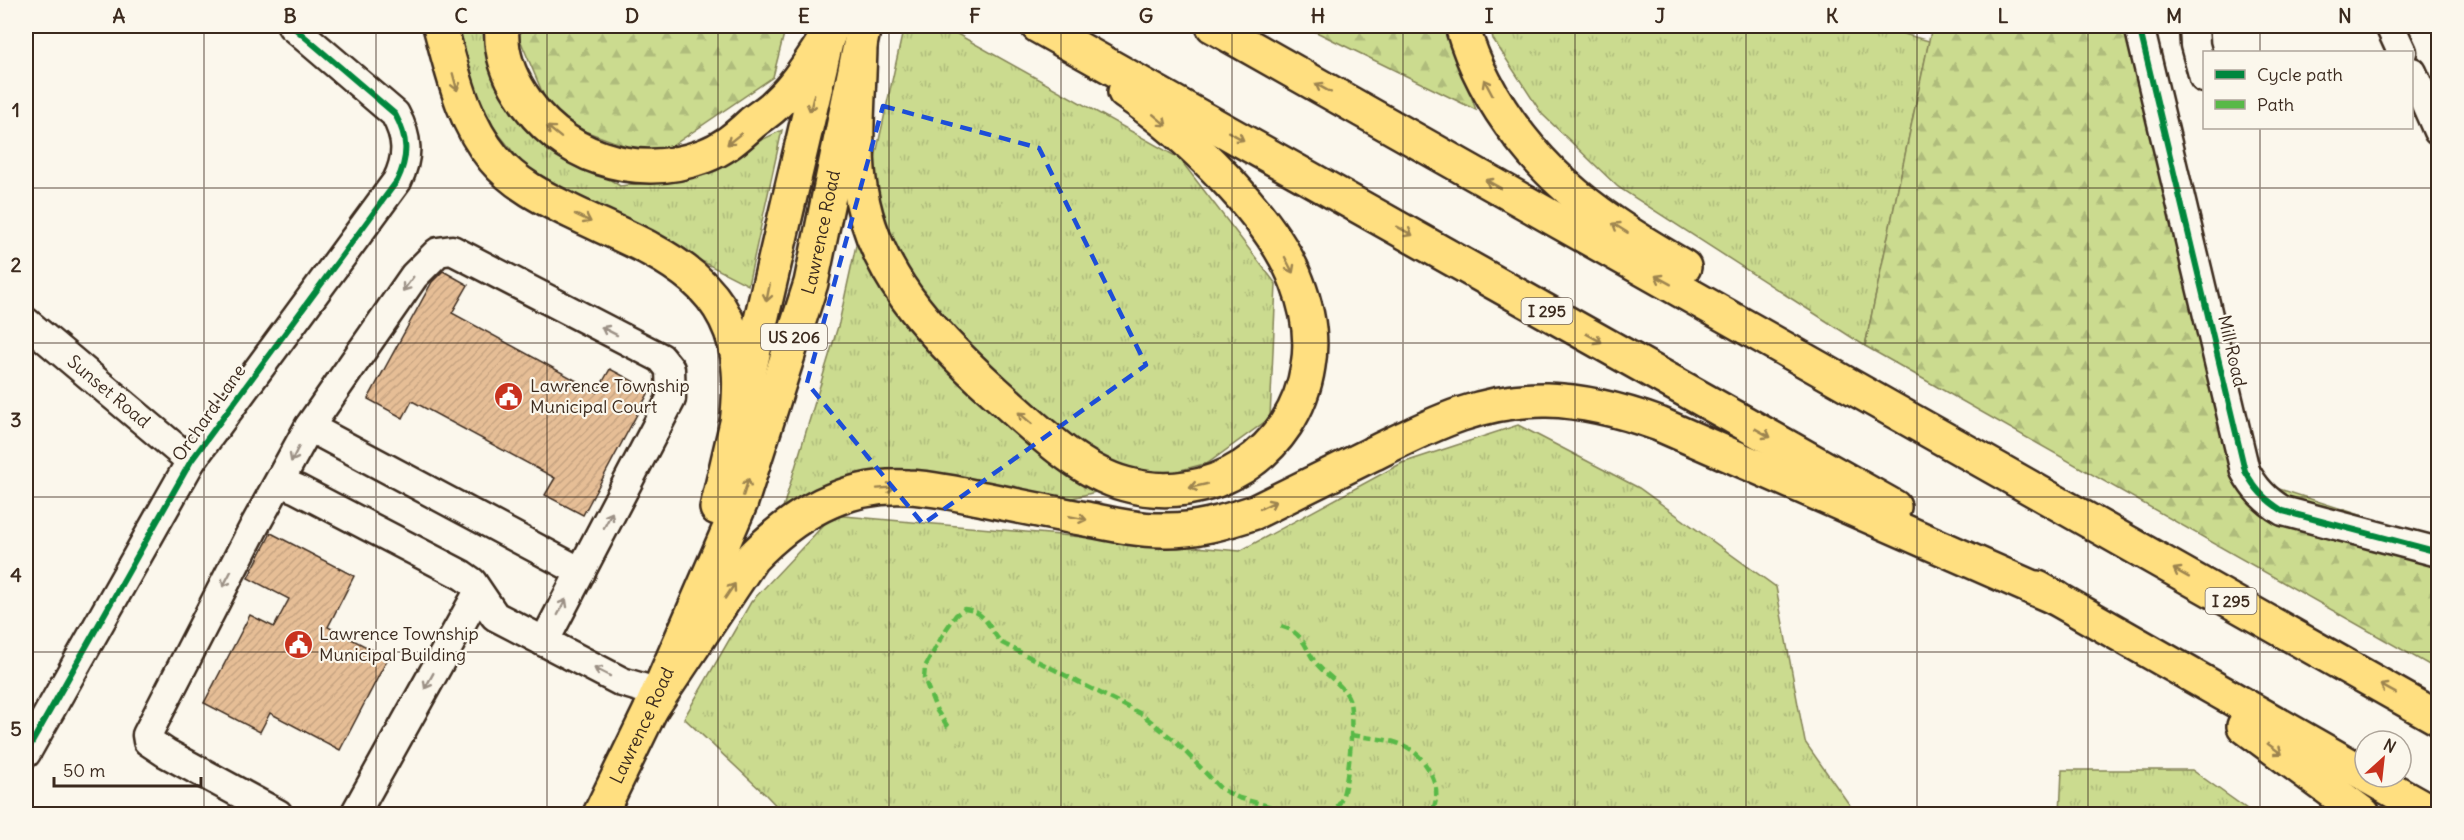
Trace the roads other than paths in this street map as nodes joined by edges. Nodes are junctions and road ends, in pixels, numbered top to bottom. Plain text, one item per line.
1 (292, 26) edge
2 (440, 26) edge
3 (502, 26) edge
4 (1027, 26) edge
5 (1038, 26) edge
6 (1213, 26) edge
7 (1462, 26) edge
8 (2139, 26) edge
9 (2194, 26) edge
10 (2390, 26) edge
11 (830, 29) edge
12 (862, 36) edge
13 (2402, 51) edge
14 (2203, 71) edge
15 (2413, 74) edge
16 (2439, 131) edge
17 (26, 322) edge
18 (309, 427) junction
19 (737, 429) junction
20 (191, 461) junction
21 (280, 482) junction
22 (2024, 484) junction
23 (2439, 552) edge
24 (581, 572) junction
25 (478, 593) junction
26 (2056, 598) junction
27 (2109, 628) junction
28 (681, 637) junction
29 (544, 642) junction
30 (653, 701) junction
31 (2439, 718) edge
32 (26, 753) edge
33 (2353, 767) edge
34 (2390, 789) edge
35 (278, 814) edge
36 (355, 814) edge
37 (600, 814) edge
38 (2363, 814) edge
39 (2435, 814) edge

1 - 20 street, Orchard Lane
2 -> 19 main road
11 -> 3 main road
4 -> 12 main road
5 -> 26 main road, I 295
22 -> 6 main road, I 295
22 -> 7 main road
8 - 23 street, Mill Road
9 - 14 street
10 - 13 street
11 -> 19 main road, Lawrence Road / US 206
28 -> 12 main road, Lawrence Road / US 206
15 - 16 street
17 - 20 street, Sunset Road
18 -> 21 street
18 - 24 street
24 -> 18 street
19 - 28 main road, Lawrence Road / US 206
20 - 32 street, Orchard Lane
21 - 25 street
21 -> 35 street
31 -> 22 main road, I 295
29 -> 24 street
25 - 29 street
25 -> 36 street
26 - 27 main road, I 295
30 -> 26 main road
27 - 33 main road, I 295
27 -> 38 main road
28 - 30 main road, Lawrence Road / US 206
30 -> 29 street
30 - 37 main road, Lawrence Road / US 206
34 - 39 main road

